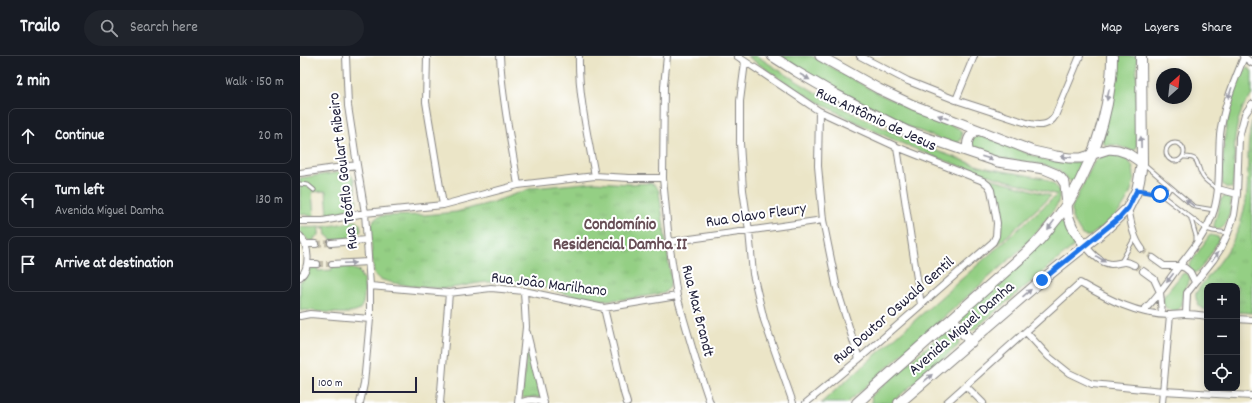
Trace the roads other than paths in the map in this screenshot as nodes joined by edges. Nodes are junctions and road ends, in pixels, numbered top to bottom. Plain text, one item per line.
1 (346, 56) edge
2 (427, 56) edge
3 (500, 56) edge
4 (579, 56) edge
5 (667, 56) edge
6 (737, 56) edge
7 (772, 56) edge
8 (820, 56) edge
9 (974, 56) edge
10 (1080, 56) edge
11 (1112, 56) edge
12 (1140, 56) edge
13 (1243, 56) edge
14 (864, 57) edge
15 (745, 62) junction
16 (1252, 63) edge
17 (956, 100) junction
18 (1252, 104) edge
19 (819, 111) junction
20 (965, 125) junction
21 (978, 130) junction
22 (897, 147) junction
23 (956, 148) junction
24 (968, 152) junction
25 (1184, 153) junction
26 (1092, 155) junction
27 (1189, 157) junction
28 (1183, 158) junction
29 (1142, 163) junction
30 (357, 165) junction
31 (300, 173) edge
32 (595, 176) junction
33 (663, 178) junction
34 (300, 184) edge
35 (518, 185) junction
36 (1171, 187) junction
37 (1218, 189) junction
38 (314, 190) dead end
39 (1137, 190) junction
40 (1237, 194) junction
41 (1164, 197) junction
42 (1067, 204) junction
43 (443, 205) junction
44 (1128, 208) junction
45 (1214, 210) junction
46 (366, 213) junction
47 (1191, 218) junction
48 (823, 220) junction
49 (300, 221) edge
50 (1206, 229) junction
51 (749, 231) junction
52 (1228, 233) junction
53 (300, 236) edge
54 (996, 236) joint
55 (1135, 237) junction
56 (366, 240) junction
57 (669, 242) junction
58 (331, 243) tunnel mouth
59 (306, 244) junction
60 (316, 244) tunnel mouth
61 (1085, 245) junction
62 (1196, 246) junction
63 (1142, 249) tunnel mouth
64 (1153, 258) tunnel mouth
65 (368, 262) junction
66 (1121, 262) junction
67 (307, 264) junction
68 (317, 264) tunnel mouth
69 (332, 264) tunnel mouth
70 (1134, 265) tunnel mouth
71 (1180, 266) junction
72 (1143, 271) tunnel mouth
73 (300, 277) edge
74 (1195, 282) junction
75 (370, 286) junction
76 (524, 292) junction
77 (1160, 292) junction
78 (448, 293) junction
79 (676, 296) junction
80 (920, 305) junction
81 (604, 308) junction
82 (1143, 311) junction
83 (1162, 314) junction
84 (1186, 314) junction
85 (1170, 315) junction
86 (300, 316) edge
87 (1204, 316) edge
88 (370, 319) junction
89 (952, 319) junction
90 (1240, 319) edge
91 (1252, 320) edge
92 (526, 327) junction
93 (1026, 332) junction
94 (971, 342) junction
95 (859, 359) junction
96 (966, 386) junction
97 (1163, 391) junction
98 (1252, 396) edge
99 (862, 402) edge
100 (360, 403) edge
101 (440, 403) edge
102 (519, 403) edge
103 (544, 403) edge
104 (627, 403) edge
105 (710, 403) edge
106 (793, 403) edge
107 (806, 403) edge
108 (899, 403) edge
109 (946, 403) edge
110 (983, 403) edge
111 (1162, 403) edge

1 - 30 street, Rua Teófilo Goulart Ribeiro
2 - 43 street
3 - 35 street
4 - 32 street
5 - 33 street, Rua Max Brandt
6 - 15 street, Rua Antômio de Jesus
7 -> 23 street
20 -> 8 street
9 - 17 street
10 - 17 street
11 -> 26 main road, Avenida Miguel Damha
29 -> 12 main road, Avenida Miguel Damha
13 - 16 street
13 -> 37 street
14 - 17 street
15 - 19 street, Rua Antômio de Jesus
15 - 51 street
18 - 40 street
19 - 22 street, Rua Antômio de Jesus
19 - 48 street
20 - 21 street
20 - 23 street
21 - 24 street
26 -> 21 street
22 - 54 street, Rua Antômio de Jesus
22 - 80 street
23 - 24 street
24 -> 42 street
25 - 27 lane
25 - 28 lane
25 - 28 lane
26 - 29 street
26 - 42 main road, Avenida Miguel Damha
27 - 28 lane
27 - 37 lane
29 - 36 lane
29 - 39 main road, Avenida Miguel Damha
30 - 31 street
30 - 46 street, Rua Teófilo Goulart Ribeiro
32 - 33 street
32 - 35 street
33 - 57 street, Rua Max Brandt
34 - 38 lane
35 - 43 street
36 - 41 lane
45 -> 36 lane
37 - 40 street
37 - 45 street
39 - 41 lane
39 - 44 main road, Avenida Miguel Damha
40 - 52 street
41 - 47 lane
42 - 61 street
42 -> 89 main road, Avenida Miguel Damha
43 - 46 street
44 - 55 street
44 - 61 main road, Avenida Miguel Damha
45 - 50 street
46 - 49 street
46 - 56 street, Rua Teófilo Goulart Ribeiro
47 - 50 lane
47 - 62 lane
48 - 51 street, Rua Olavo Fleury
48 - 95 street
50 - 52 lane
50 - 62 street
51 - 57 street, Rua Olavo Fleury
51 - 106 street
74 -> 52 street
53 - 59 street
54 - 80 street, Rua Doutor Oswald Gentil
55 - 63 street
55 - 66 lane
56 - 58 street
56 - 65 street, Rua Teófilo Goulart Ribeiro
57 - 79 street, Rua Max Brandt
59 - 60 street
59 - 67 street
61 -> 66 street
94 -> 61 main road, Avenida Miguel Damha
62 - 71 street
64 - 71 street
69 -> 65 street
65 - 75 street, Rua Teófilo Goulart Ribeiro
66 - 70 street
67 - 68 street
67 - 73 street
71 - 74 street
71 -> 77 street
72 - 77 street
74 - 84 street
75 - 78 street, Rua João Marilhano
75 - 88 street, Rua Teófilo Goulart Ribeiro
76 - 78 street, Rua João Marilhano
76 - 81 street, Rua João Marilhano
76 - 92 street
77 - 82 street
77 - 83 street
78 - 101 street
79 - 81 street, Rua João Marilhano
79 - 105 street, Rua Max Brandt
80 - 95 street, Rua Doutor Oswald Gentil
81 - 104 street
82 - 83 street
82 - 93 street
83 - 85 street
84 - 85 street
84 - 87 street
85 - 97 street
86 - 88 street
88 - 100 street, Rua Teófilo Goulart Ribeiro
89 - 94 main road
89 - 99 main road, Avenida Miguel Damha
90 - 91 street
92 - 102 street
92 - 103 street
93 - 96 street
93 - 97 street
108 -> 94 main road, Avenida Miguel Damha
95 - 107 street, Rua Doutor Oswald Gentil
96 - 109 street
96 - 110 street
97 - 98 street
97 - 111 street
102 - 103 street

